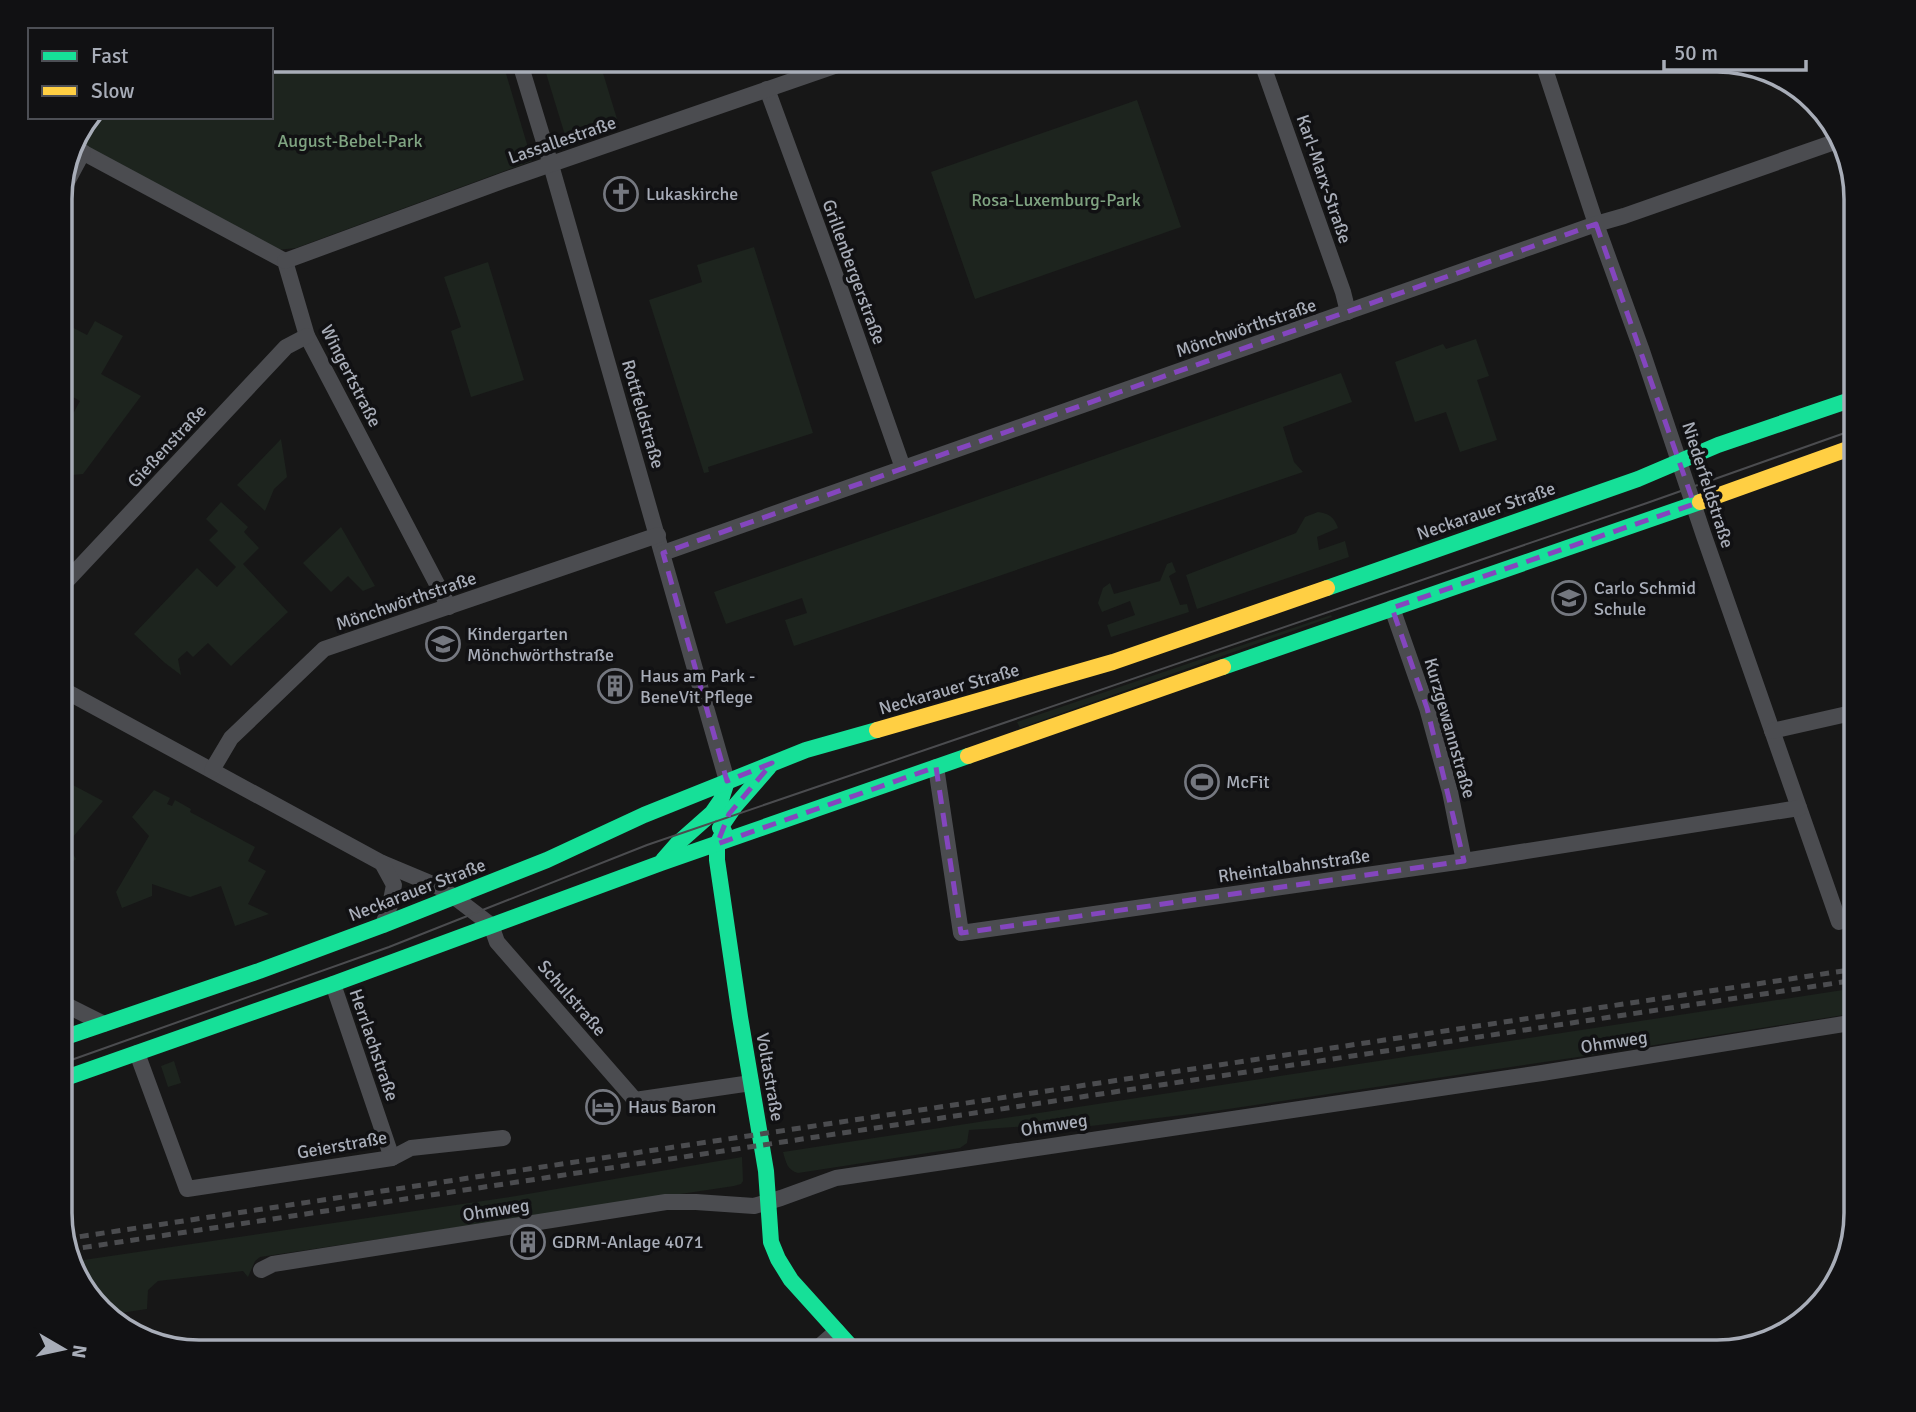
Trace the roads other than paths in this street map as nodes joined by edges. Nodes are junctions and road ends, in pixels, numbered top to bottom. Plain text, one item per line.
1 (523, 72) edge
2 (817, 72) edge
3 (1265, 72) edge
4 (1546, 72) edge
5 (767, 89) junction
6 (1831, 143) edge
7 (81, 151) edge
8 (551, 165) junction
9 (1596, 224) junction
10 (285, 261) junction
11 (1348, 312) junction
12 (307, 336) junction
13 (1844, 402) edge
14 (1844, 451) edge
15 (1680, 461) junction
16 (903, 468) junction
17 (1694, 504) junction
18 (657, 535) junction
19 (663, 553) junction
20 (72, 575) edge
21 (449, 607) junction
22 (1392, 608) junction
23 (72, 694) edge
24 (1844, 715) edge
25 (1772, 731) junction
26 (772, 763) junction
27 (936, 767) junction
28 (212, 770) junction
29 (727, 781) junction
30 (675, 802) junction
31 (1799, 808) junction
32 (729, 814) junction
33 (704, 821) junction
34 (717, 844) junction
35 (1464, 861) junction
36 (382, 863) junction
37 (661, 863) junction
38 (453, 896) junction
39 (1839, 922) dead end
40 (383, 925) junction
41 (491, 925) junction
42 (333, 984) junction
43 (72, 1008) edge
44 (104, 1024) junction
45 (1844, 1024) edge
46 (72, 1035) edge
47 (137, 1053) junction
48 (72, 1076) edge
49 (751, 1083) junction
50 (503, 1138) dead end
51 (392, 1158) junction
52 (767, 1202) junction
53 (261, 1270) dead end
54 (837, 1331) junction
55 (827, 1340) edge
56 (845, 1340) edge

1 - 8 street, Rottfeldstraße
2 - 5 street, Lassallestraße
3 - 11 street, Karl-Marx-Straße
4 - 9 street, Niederfeldstraße
5 - 8 street, Lassallestraße
5 - 16 street, Grillenbergerstraße
6 - 9 street, Mönchwörthstraße
7 - 10 street
8 - 10 street, Lassallestraße
8 - 18 street, Rottfeldstraße
9 - 11 street, Mönchwörthstraße
9 - 15 street, Niederfeldstraße
10 - 12 street, Wingertstraße
11 - 16 street, Mönchwörthstraße
12 - 20 street, Gießenstraße
12 - 21 street, Wingertstraße
13 - 15 main road, Neckarauer Straße
14 - 17 main road
15 - 17 street, Niederfeldstraße
15 - 26 main road, Neckarauer Straße
16 - 19 street, Mönchwörthstraße
17 - 22 main road
17 - 25 street, Niederfeldstraße
18 - 19 street, Rottfeldstraße
18 - 21 street, Mönchwörthstraße
19 - 29 street, Rottfeldstraße
21 - 28 street, Mönchwörthstraße
22 - 27 main road
22 - 35 street, Kurzgewannstraße
23 - 28 street, Schulstraße
24 - 25 street
25 - 31 street, Niederfeldstraße
26 - 29 main road, Neckarauer Straße
26 - 32 main road
27 - 34 main road
27 - 35 street, Rheintalbahnstraße
28 - 36 street, Schulstraße
29 - 30 main road, Neckarauer Straße
29 - 32 main road
29 - 33 main road
30 - 33 main road
30 - 38 main road, Neckarauer Straße
31 - 35 street, Rheintalbahnstraße
31 - 39 street, Niederfeldstraße
32 - 34 main road
33 - 34 main road
33 - 37 main road
34 - 37 main road
34 - 49 main road, Voltastraße
36 - 38 street, Schulstraße
36 - 40 street
37 - 41 main road
38 - 40 main road, Neckarauer Straße
38 - 41 street, Schulstraße
40 - 44 main road, Neckarauer Straße
41 - 42 main road
41 - 49 street, Schulstraße
42 - 47 main road
42 - 51 street, Herrlachstraße
43 - 44 street
44 - 46 main road, Neckarauer Straße
45 - 52 street, Ohmweg
47 - 48 main road
47 - 51 street, Geierstraße
49 - 52 main road, Voltastraße
50 - 51 street, Geierstraße
52 - 53 street, Ohmweg
52 - 54 main road, Voltastraße
54 - 55 street
54 - 56 main road, Voltastraße

